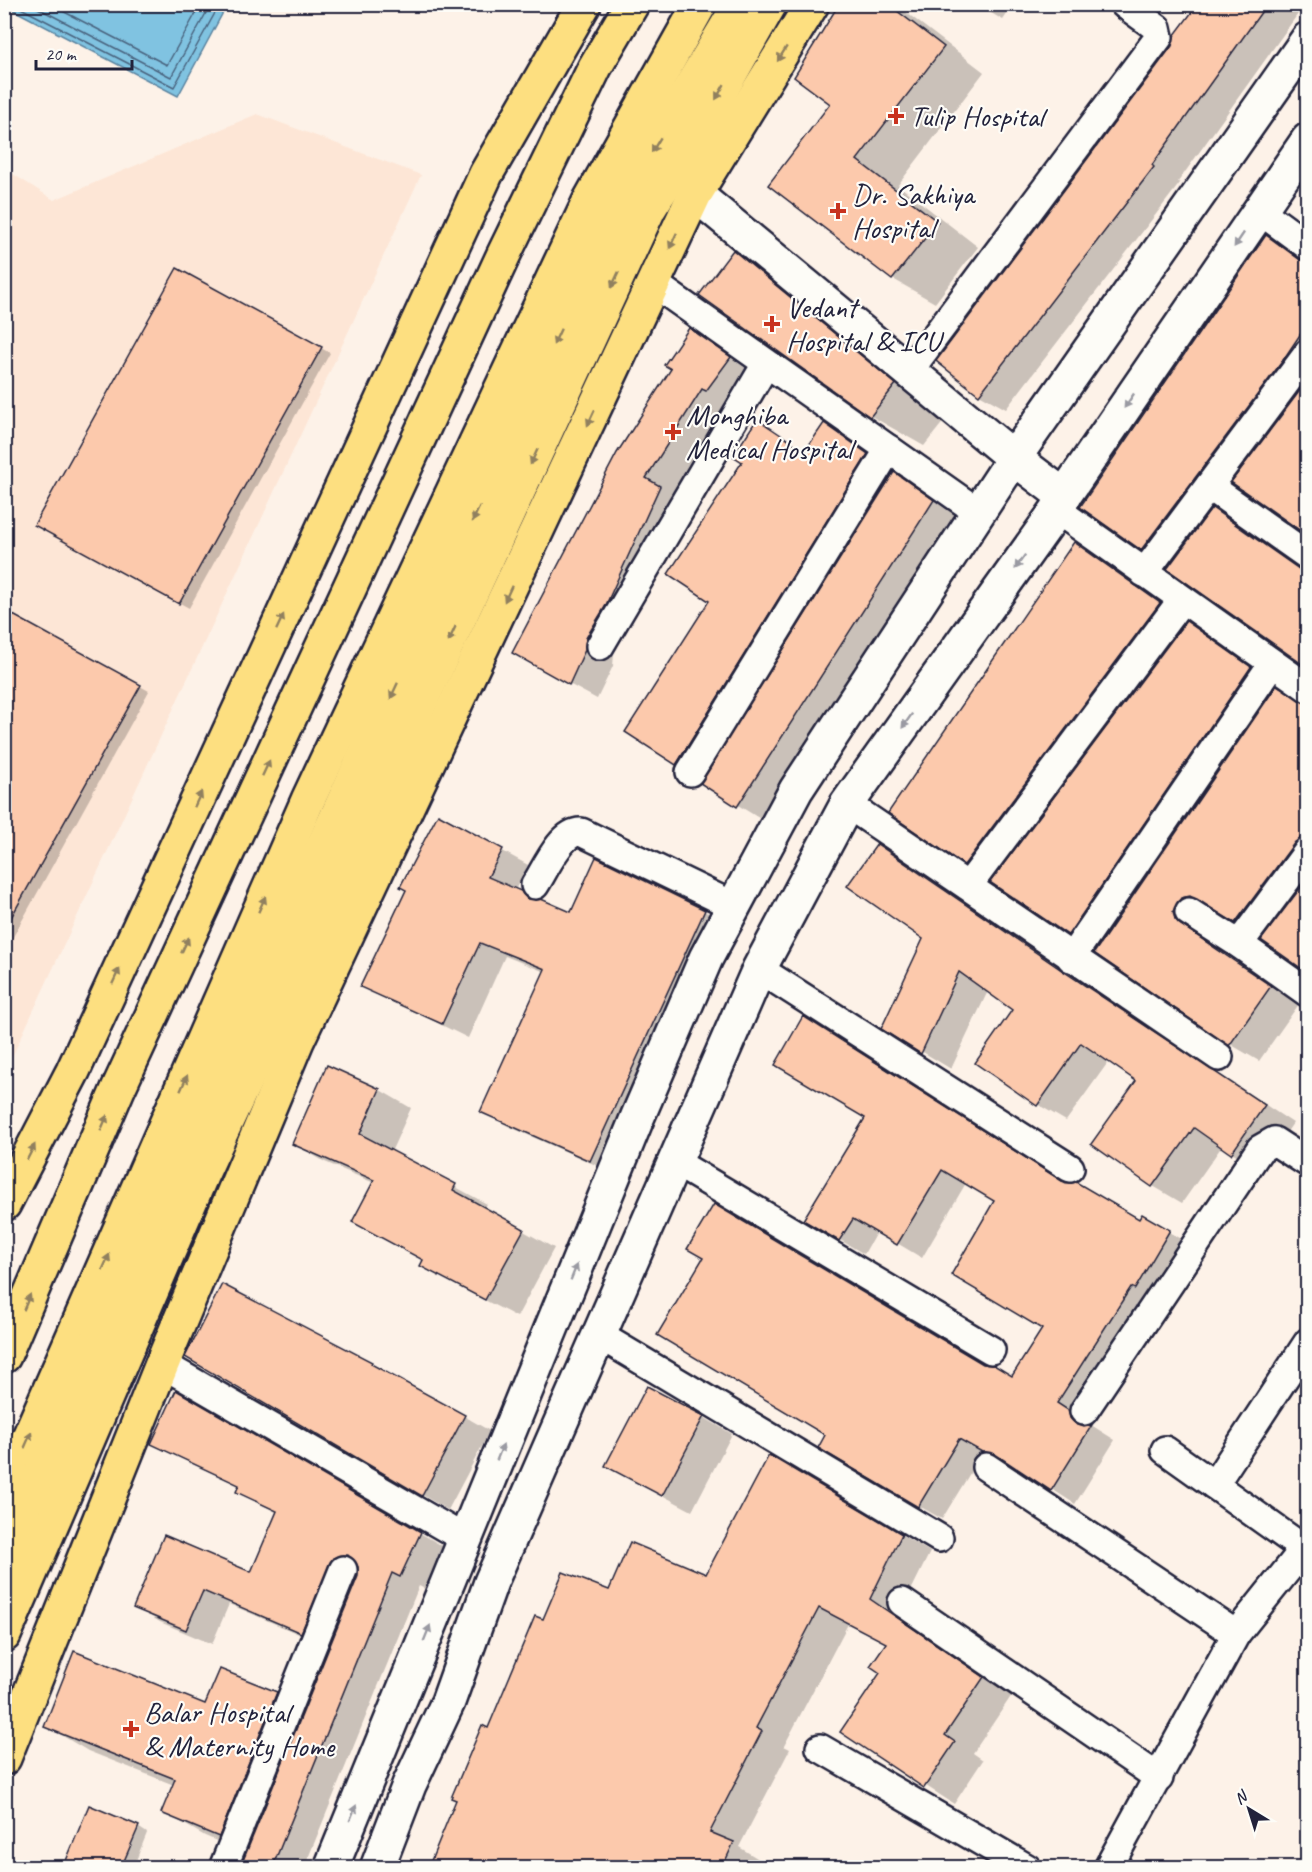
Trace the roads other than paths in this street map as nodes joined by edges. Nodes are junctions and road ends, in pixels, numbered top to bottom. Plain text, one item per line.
1 (584, 4) edge
2 (632, 4) edge
3 (700, 4) edge
4 (740, 4) edge
5 (770, 4) edge
6 (812, 4) edge
7 (1124, 4) edge
8 (1308, 39) edge
9 (1308, 140) edge
10 (696, 194) junction
11 (1259, 210) junction
12 (1308, 246) edge
13 (653, 283) junction
14 (1306, 359) edge
15 (766, 364) junction
16 (909, 371) junction
17 (889, 449) junction
18 (1014, 458) junction
19 (1209, 486) junction
20 (1061, 503) junction
21 (978, 512) junction
22 (1308, 556) edge
23 (1144, 573) junction
24 (1181, 601) junction
25 (600, 646) dead end
26 (1272, 664) junction
27 (1308, 688) edge
28 (690, 772) dead end
29 (847, 804) junction
30 (1308, 851) edge
31 (535, 885) dead end
32 (968, 886) junction
33 (734, 906) junction
34 (1189, 912) dead end
35 (1239, 944) junction
36 (1071, 958) junction
37 (759, 969) junction
38 (1308, 993) edge
39 (1219, 1057) dead end
40 (675, 1162) junction
41 (1308, 1163) edge
42 (1070, 1168) dead end
43 (4, 1204) edge
44 (599, 1335) junction
45 (1308, 1342) edge
46 (991, 1350) dead end
47 (4, 1356) edge
48 (162, 1364) junction
49 (1084, 1411) dead end
50 (1165, 1450) dead end
51 (986, 1467) dead end
52 (1214, 1485) junction
53 (4, 1494) edge
54 (939, 1538) dead end
55 (465, 1539) junction
56 (1306, 1546) edge
57 (4, 1561) edge
58 (343, 1570) dead end
59 (902, 1602) dead end
60 (1236, 1634) junction
61 (4, 1635) edge
62 (820, 1748) dead end
63 (4, 1758) edge
64 (1159, 1778) junction
65 (223, 1868) edge
66 (331, 1868) edge
67 (377, 1868) edge
68 (1027, 1868) edge
69 (1108, 1868) edge

43 -> 1 main road
47 -> 2 main road
53 -> 3 main road
4 -> 57 main road
5 -> 61 main road
6 -> 10 main road
7 - 16 street
8 - 18 street
9 - 11 street
10 -> 13 main road
10 - 16 street
11 - 12 street
11 -> 20 street
13 - 15 street
13 -> 48 main road
14 - 19 street
15 - 17 street
15 - 25 street
16 - 18 street
17 - 21 street
17 - 28 street
18 - 20 street
18 - 21 street
19 - 22 street
19 - 23 street
20 - 23 street
20 -> 29 street
21 - 33 street
23 - 24 street
24 - 26 street
24 - 32 street
26 - 27 street
26 - 36 street
29 - 32 street
29 - 37 street
30 - 35 street
31 - 33 street
32 - 36 street
55 -> 33 street
34 - 35 street
35 - 38 street
36 - 39 street
37 - 40 street
37 - 42 street
40 - 44 street
40 - 46 street
41 - 49 street
44 - 54 street
44 - 67 street
45 - 52 street
48 - 55 street
48 - 63 main road
50 - 52 street
51 - 60 street
52 - 56 street
66 -> 55 street
56 - 60 street
58 - 65 street
59 - 64 street
60 - 64 street
62 - 68 street
64 - 69 street

